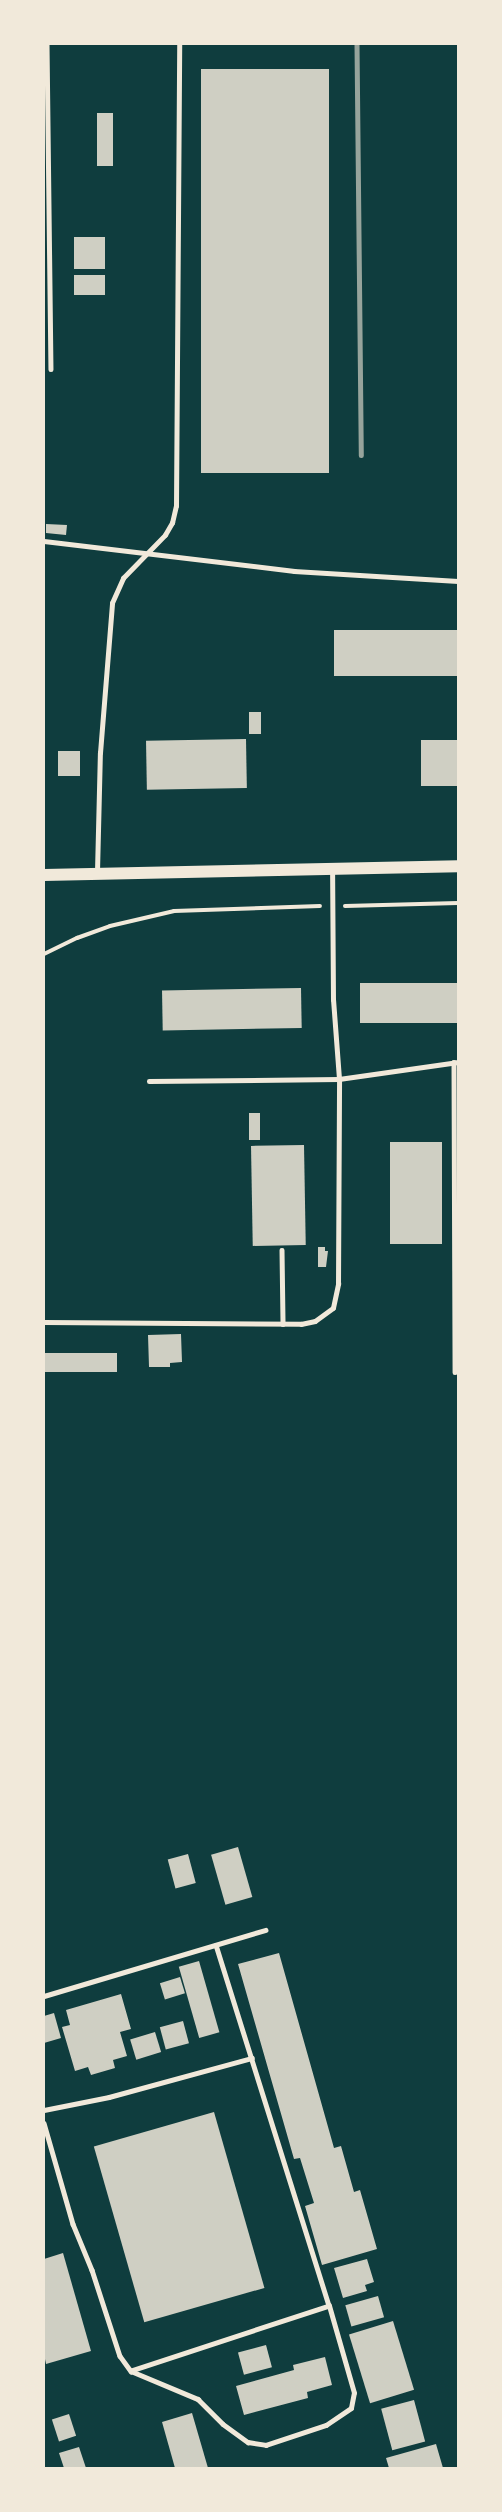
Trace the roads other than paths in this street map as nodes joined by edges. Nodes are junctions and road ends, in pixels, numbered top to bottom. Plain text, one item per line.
1 (47, 44) edge
2 (179, 44) edge
3 (51, 369) dead end
4 (44, 542) edge
5 (146, 554) junction
6 (459, 581) edge
7 (459, 866) edge
8 (332, 868) junction
9 (96, 874) junction
10 (44, 875) edge
11 (44, 884) edge
12 (456, 1062) edge
13 (339, 1078) junction
14 (149, 1081) dead end
15 (282, 1250) dead end
16 (44, 1322) edge
17 (283, 1324) junction
18 (455, 1372) dead end
19 (265, 1930) dead end
20 (216, 1945) junction
21 (44, 1996) edge
22 (252, 2058) junction
23 (44, 2110) edge
24 (44, 2123) edge
25 (329, 2306) junction
26 (130, 2371) junction

1 - 3 lane
2 - 5 lane
4 - 5 lane
5 - 6 lane
5 - 9 lane
7 - 8 main road
8 - 9 main road
8 - 13 lane
9 - 10 main road
9 - 11 main road
12 - 13 lane
12 - 18 lane
13 - 14 lane
13 - 17 lane
15 - 17 lane
16 - 17 lane
19 - 20 lane
20 - 21 lane
20 - 22 lane
22 - 23 lane
22 - 25 lane
24 - 26 lane
25 - 26 lane
25 - 26 lane

